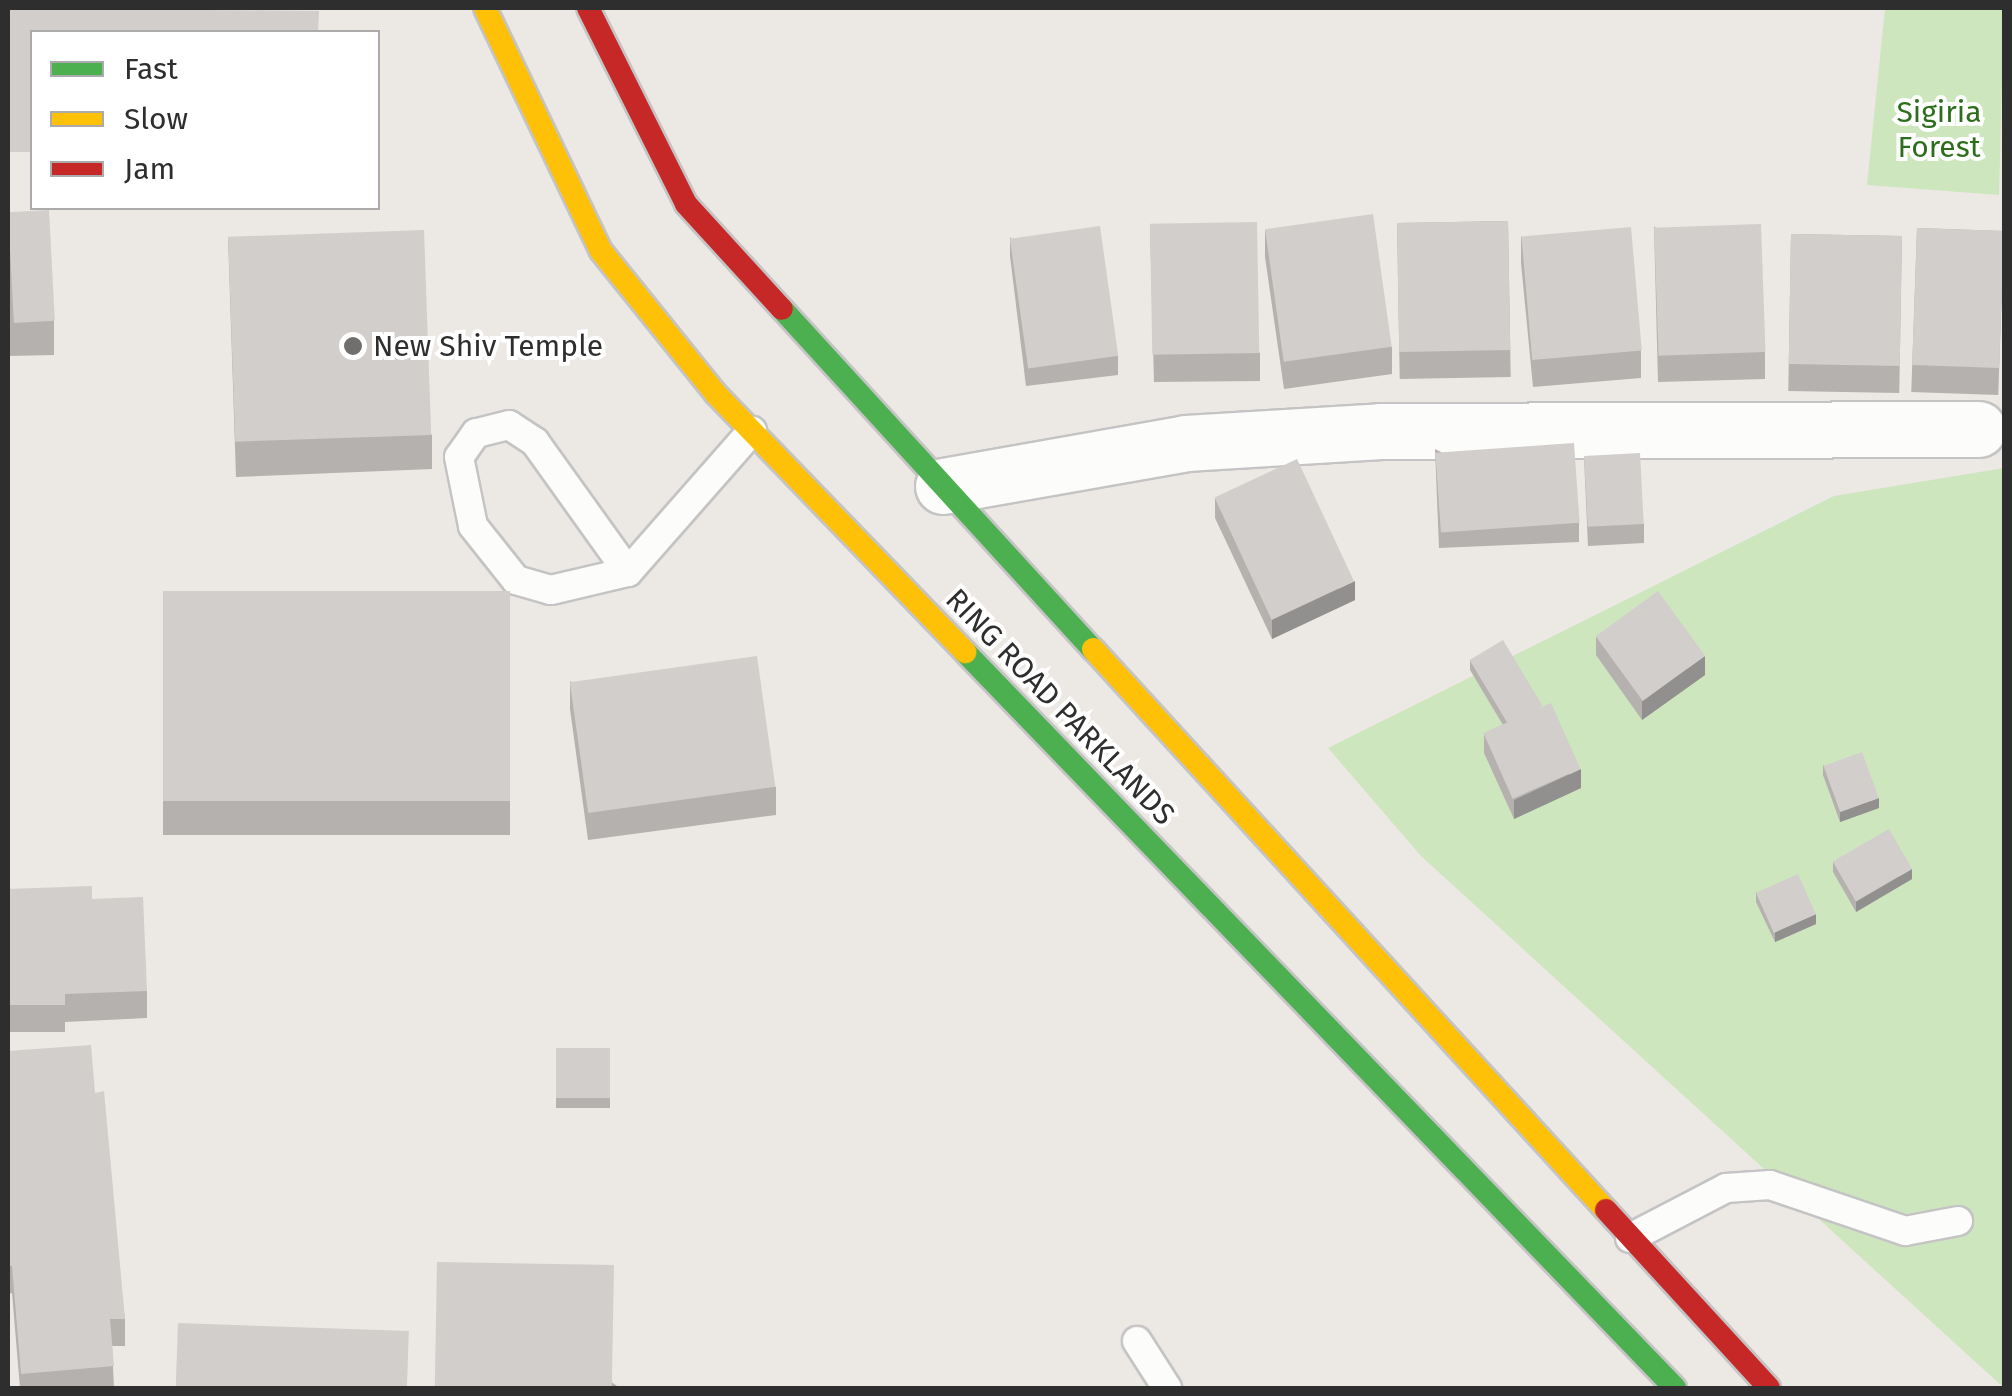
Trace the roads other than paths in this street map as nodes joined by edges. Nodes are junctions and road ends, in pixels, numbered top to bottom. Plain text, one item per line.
1 (486, 8) edge
2 (588, 8) edge
3 (1978, 429) dead end
4 (752, 431) junction
5 (942, 486) junction
6 (628, 572) junction
7 (1958, 1221) dead end
8 (1630, 1238) junction
9 (1137, 1341) dead end
10 (1167, 1388) edge
11 (1675, 1388) edge
12 (1769, 1388) edge

1 - 4 street, RING ROAD PARKLANDS
2 - 5 street, RING ROAD PARKLANDS
3 - 5 street
4 - 6 lane
4 - 11 street, RING ROAD PARKLANDS
5 - 8 street, RING ROAD PARKLANDS
6 - 6 lane
7 - 8 lane
8 - 12 street, RING ROAD PARKLANDS
9 - 10 lane

